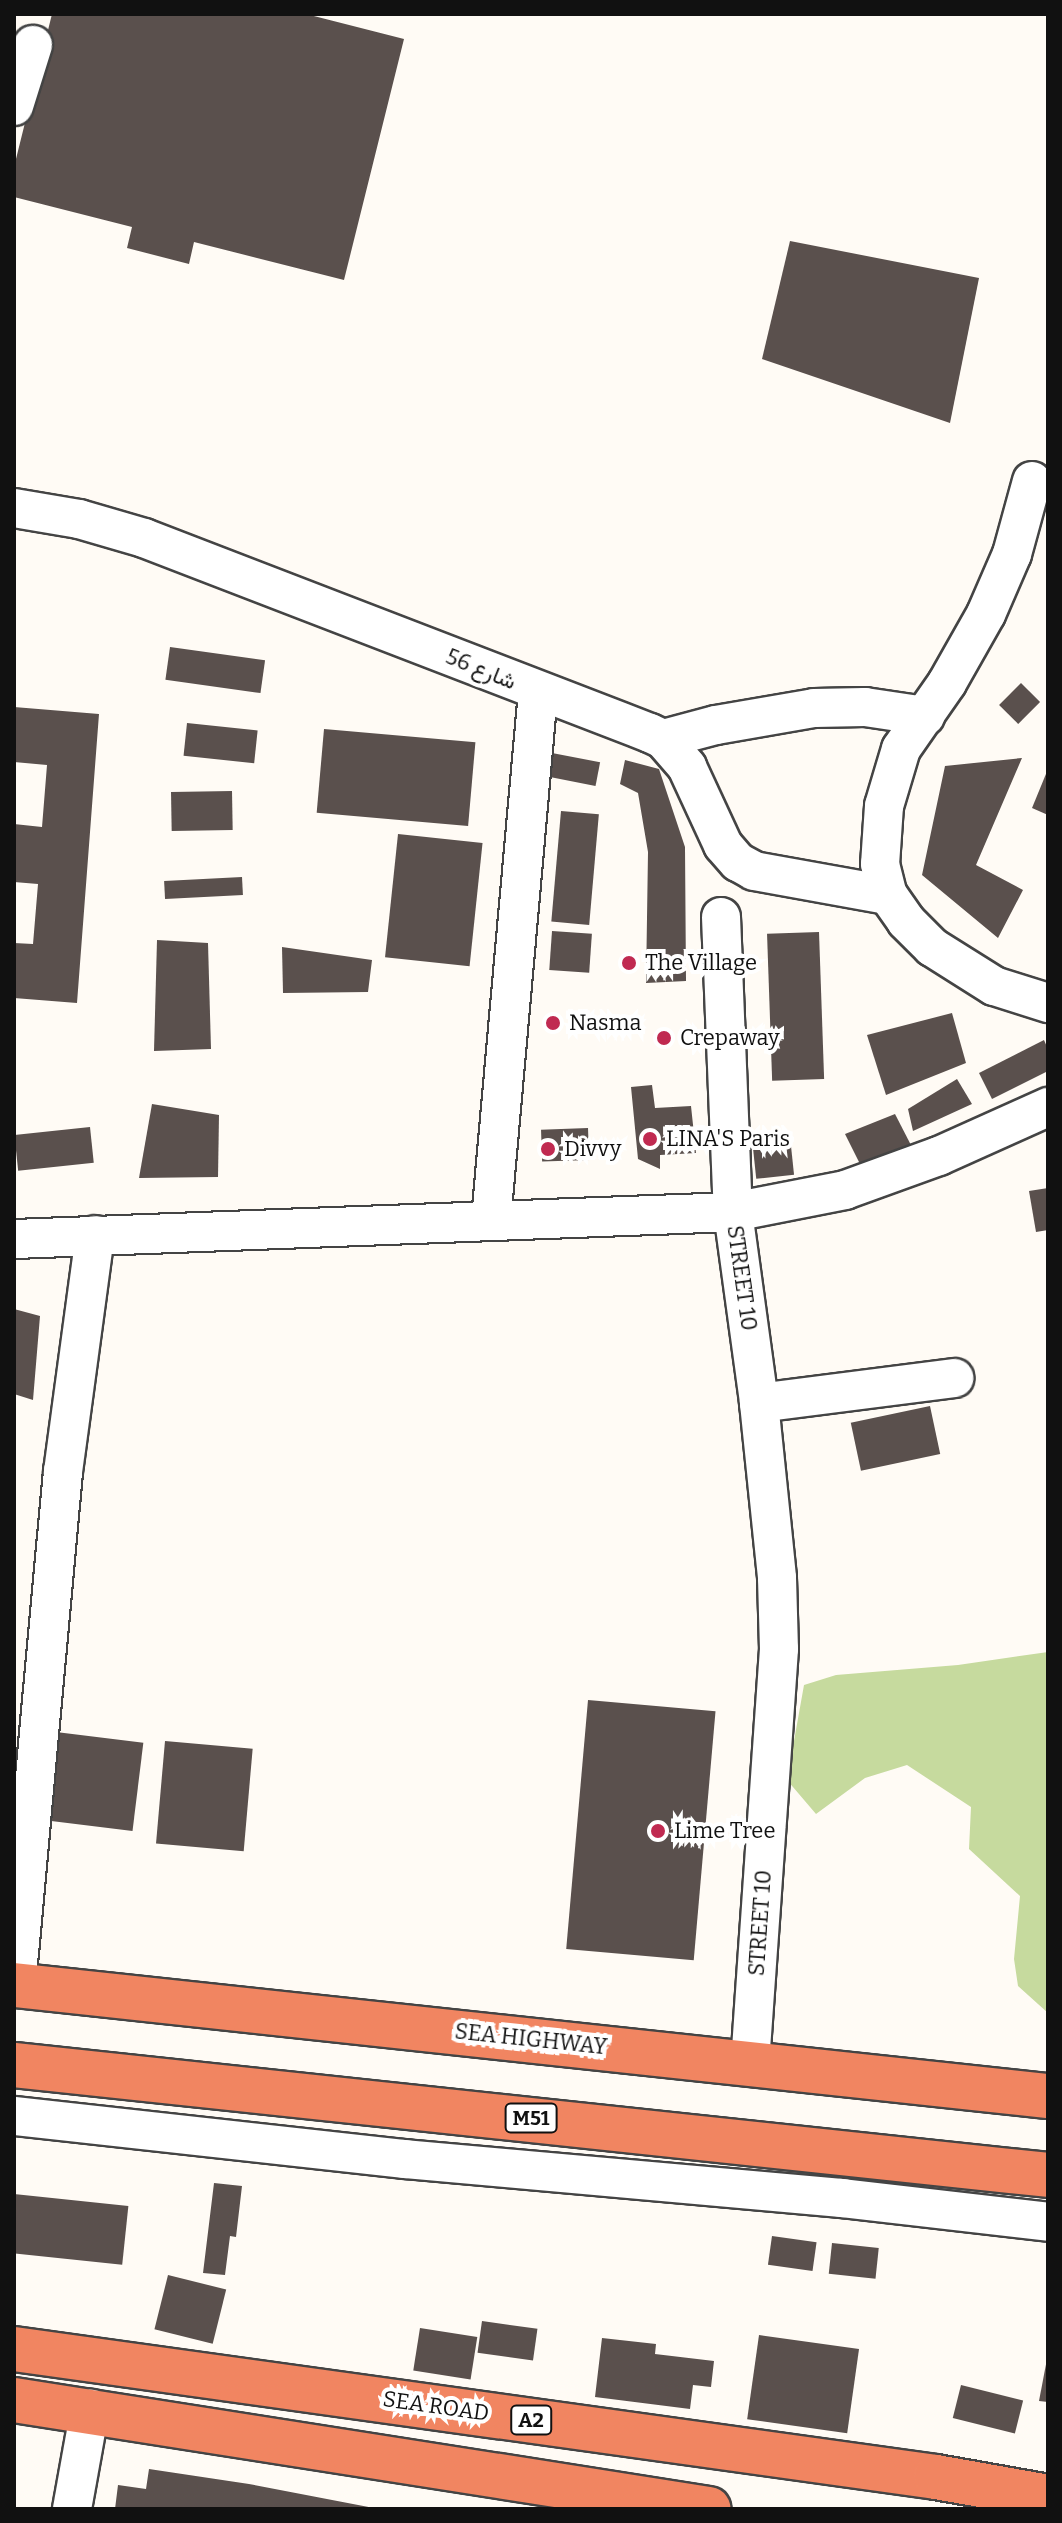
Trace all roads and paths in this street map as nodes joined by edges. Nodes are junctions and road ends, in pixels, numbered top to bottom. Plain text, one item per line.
1 (33, 45) dead end
2 (14, 106) edge
3 (1040, 467) edge
4 (14, 508) edge
5 (538, 692) junction
6 (914, 713) junction
7 (663, 739) junction
8 (888, 895) junction
9 (721, 917) dead end
10 (1048, 1003) edge
11 (1048, 1107) edge
12 (733, 1212) junction
13 (491, 1220) junction
14 (95, 1235) junction
15 (14, 1239) edge
16 (954, 1378) dead end
17 (759, 1403) junction
18 (15, 1985) edge
19 (750, 2061) junction
20 (14, 2065) edge
21 (1048, 2096) edge
22 (14, 2116) edge
23 (1048, 2175) edge
24 (1048, 2222) edge
25 (14, 2349) edge
26 (14, 2400) edge
27 (90, 2409) junction
28 (1048, 2497) edge
29 (72, 2509) edge
30 (709, 2509) edge

1 - 2 street
3 - 6 street
4 - 5 street, شارع 56
5 - 7 street, شارع 56
5 - 13 street
6 - 7 street
6 - 8 street
7 - 8 street
8 - 10 street
9 - 12 street
11 - 12 street
12 - 13 street, STREET 10
12 - 17 street, STREET 10
13 - 14 street, STREET 10
14 - 15 street, STREET 10
14 - 18 street
16 - 17 street
17 - 19 street, STREET 10
18 - 19 highway, SEA HIGHWAY
19 - 21 highway, SEA HIGHWAY
20 - 23 highway, M51
22 - 24 street
25 - 28 highway, SEA ROAD / A2
26 - 27 highway
27 - 29 street
27 - 30 highway

